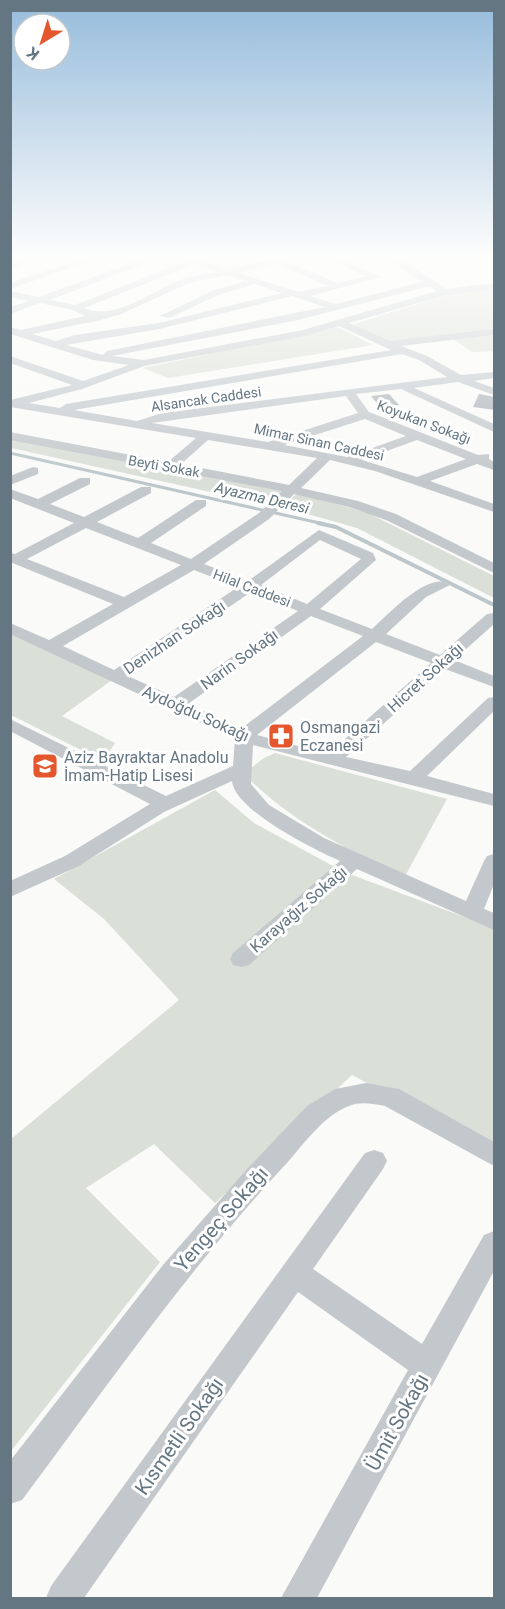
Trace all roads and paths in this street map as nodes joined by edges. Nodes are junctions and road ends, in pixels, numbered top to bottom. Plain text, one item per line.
1 (19, 332) edge
2 (124, 332) joint
3 (228, 332) edge
4 (306, 332) edge
5 (359, 332) edge
6 (495, 332) edge
7 (56, 345) junction
8 (388, 345) junction
9 (148, 346) junction
10 (402, 351) junction
11 (97, 358) junction
12 (10, 359) edge
13 (144, 363) junction
14 (495, 377) edge
15 (464, 380) junction
16 (83, 385) junction
17 (406, 388) junction
18 (495, 392) edge
19 (351, 395) junction
20 (10, 403) edge
21 (49, 411) junction
22 (365, 415) junction
23 (133, 424) junction
24 (495, 428) edge
25 (10, 436) edge
26 (205, 436) junction
27 (417, 436) junction
28 (269, 446) junction
29 (495, 453) edge
30 (327, 456) junction
31 (478, 459) junction
32 (347, 461) junction
33 (495, 466) edge
34 (170, 467) junction
35 (33, 471) dead end
36 (10, 481) edge
37 (85, 481) dead end
38 (418, 481) junction
39 (146, 490) dead end
40 (291, 490) junction
41 (10, 493) edge
42 (201, 503) dead end
43 (39, 504) junction
44 (495, 508) edge
45 (87, 523) junction
46 (319, 534) joint
47 (139, 544) junction
48 (13, 558) edge
49 (192, 565) junction
50 (489, 567) edge
51 (442, 585) dead end
52 (249, 587) junction
53 (125, 603) junction
54 (308, 609) junction
55 (493, 617) edge
56 (10, 628) edge
57 (375, 635) junction
58 (51, 646) junction
59 (442, 661) junction
60 (116, 676) junction
61 (495, 682) edge
62 (495, 702) edge
63 (176, 704) junction
64 (10, 724) edge
65 (244, 736) junction
66 (331, 761) junction
67 (243, 769) junction
68 (414, 778) junction
69 (495, 800) edge
70 (166, 804) junction
71 (355, 860) junction
72 (495, 861) edge
73 (10, 890) edge
74 (472, 912) junction
75 (495, 921) edge
76 (241, 959) dead end
77 (495, 1155) edge
78 (374, 1161) dead end
79 (495, 1244) edge
80 (295, 1273) junction
81 (428, 1366) junction
82 (10, 1488) edge
83 (63, 1599) edge
84 (298, 1599) edge

1 - 7 street
2 - 7 street
2 - 9 street
3 - 9 street
4 - 13 street
5 - 8 street
6 - 8 street
7 - 11 street
8 - 10 street
9 - 11 street
10 - 15 street
10 - 21 street
11 - 13 street
12 - 16 street
13 - 16 street
14 - 15 street, Alsancak Caddesi
15 - 17 street, Alsancak Caddesi
15 - 18 street
15 - 23 street, Alsancak Caddesi
16 - 20 street
17 - 19 street, Alsancak Caddesi
17 - 24 street
19 - 22 street, Koyukan Sokağı
19 - 23 street, Alsancak Caddesi
20 - 21 street, Mimar Sinan Caddesi
21 - 23 street, Mimar Sinan Caddesi
22 - 27 street, Koyukan Sokağı
22 - 28 street
23 - 26 street, Mimar Sinan Caddesi
25 - 34 street, Beyti Sokak
26 - 28 street, Mimar Sinan Caddesi
26 - 34 street
27 - 31 street, Koyukan Sokağı
27 - 32 street
28 - 30 street, Mimar Sinan Caddesi
29 - 31 street
30 - 32 street, Mimar Sinan Caddesi
30 - 40 street
31 - 33 street, Koyukan Sokağı
31 - 38 street
32 - 38 street, Mimar Sinan Caddesi
34 - 40 street, Beyti Sokak
35 - 36 street
37 - 43 street
38 - 44 street, Mimar Sinan Caddesi
39 - 45 street
40 - 49 street
40 - 50 street, Beyti Sokak
41 - 43 street, Hilal Caddesi
42 - 47 street
43 - 45 street, Hilal Caddesi
45 - 47 street, Hilal Caddesi
45 - 48 street
46 - 52 street, Denizhan Sokağı
46 - 54 street, Narin Sokağı
47 - 49 street, Hilal Caddesi
48 - 53 street
49 - 52 street, Hilal Caddesi
49 - 53 street
51 - 57 street
52 - 54 street, Hilal Caddesi
52 - 60 street, Denizhan Sokağı
53 - 58 street
54 - 57 street, Hilal Caddesi
54 - 63 street, Narin Sokağı
55 - 59 street, Hicret Sokağı
56 - 58 street, Aydoğdu Sokağı
57 - 59 street, Hilal Caddesi
57 - 65 street
58 - 60 street, Aydoğdu Sokağı
59 - 61 street, Hilal Caddesi
59 - 66 street, Hicret Sokağı
60 - 63 street, Aydoğdu Sokağı
62 - 68 street
63 - 65 street, Aydoğdu Sokağı
64 - 70 street
65 - 66 street, Aydoğdu Sokağı
65 - 67 street
66 - 68 street, Aydoğdu Sokağı
67 - 70 street
67 - 71 street
68 - 69 street, Aydoğdu Sokağı
70 - 73 street
71 - 74 street
71 - 76 street, Karayağız Sokağı
72 - 74 street
74 - 75 street
77 - 82 street, Yengeç Sokağı
78 - 80 street, Kısmetli Sokağı
79 - 81 street, Ümit Sokağı
80 - 81 street
80 - 83 street, Kısmetli Sokağı
81 - 84 street, Ümit Sokağı

